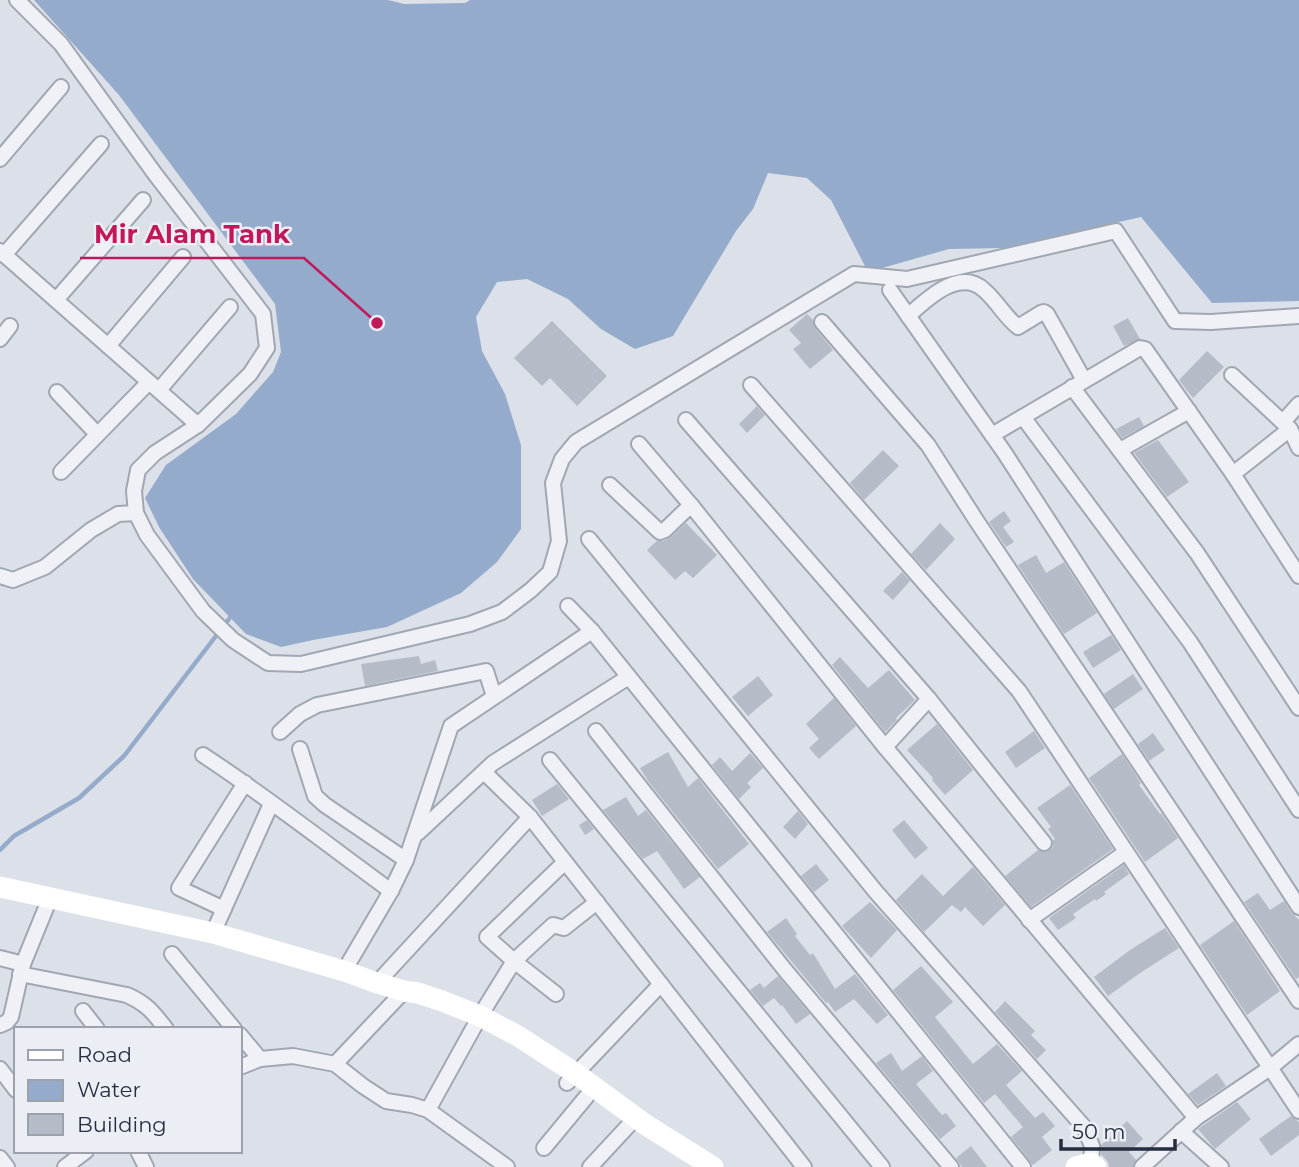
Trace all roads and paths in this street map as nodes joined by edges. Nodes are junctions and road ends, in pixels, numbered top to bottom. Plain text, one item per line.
1 (17, 0) edge
2 (61, 87) dead end
3 (101, 144) dead end
4 (0, 159) edge
5 (143, 200) dead end
6 (2, 253) edge
7 (183, 257) dead end
8 (890, 290) dead end
9 (56, 300) junction
10 (230, 307) dead end
11 (908, 316) junction
12 (1299, 316) edge
13 (822, 322) dead end
14 (10, 326) dead end
15 (0, 339) edge
16 (108, 346) junction
17 (1232, 375) dead end
18 (1078, 384) junction
19 (751, 385) dead end
20 (154, 386) junction
21 (57, 391) dead end
22 (1299, 404) edge
23 (1189, 411) junction
24 (1024, 417) junction
25 (686, 420) dead end
26 (198, 425) junction
27 (1286, 426) junction
28 (97, 434) junction
29 (992, 435) junction
30 (639, 444) dead end
31 (1299, 448) edge
32 (1120, 450) junction
33 (61, 472) dead end
34 (1233, 474) junction
35 (610, 485) dead end
36 (691, 505) junction
37 (136, 513) junction
38 (589, 539) dead end
39 (0, 576) edge
40 (1299, 576) edge
41 (568, 606) dead end
42 (592, 632) junction
43 (627, 678) junction
44 (494, 696) junction
45 (929, 699) junction
46 (1299, 708) edge
47 (596, 731) dead end
48 (280, 732) dead end
49 (885, 747) junction
50 (300, 748) dead end
51 (203, 755) dead end
52 (550, 760) dead end
53 (484, 772) junction
54 (245, 783) junction
55 (271, 804) junction
56 (1299, 810) edge
57 (530, 817) junction
58 (415, 835) junction
59 (1044, 843) dead end
60 (1126, 852) junction
61 (406, 860) junction
62 (565, 862) junction
63 (0, 887) edge
64 (391, 891) junction
65 (50, 898) junction
66 (597, 902) junction
67 (1299, 907) edge
68 (224, 909) junction
69 (1029, 920) junction
70 (213, 933) junction
71 (172, 954) dead end
72 (0, 958) edge
73 (514, 961) junction
74 (22, 969) junction
75 (344, 971) junction
76 (377, 983) junction
77 (661, 984) junction
78 (404, 991) junction
79 (556, 994) dead end
80 (1299, 1000) edge
81 (83, 1011) dead end
82 (477, 1021) junction
83 (0, 1025) edge
84 (95, 1027) edge
85 (164, 1027) edge
86 (232, 1027) edge
87 (242, 1037) edge
88 (1299, 1044) edge
89 (260, 1059) junction
90 (335, 1064) junction
91 (242, 1066) edge
92 (1270, 1068) junction
93 (0, 1069) edge
94 (571, 1078) junction
95 (14, 1087) edge
96 (587, 1096) junction
97 (428, 1110) junction
98 (1299, 1111) edge
99 (1196, 1118) junction
100 (629, 1125) junction
101 (1181, 1131) junction
102 (544, 1148) dead end
103 (0, 1158) edge
104 (1088, 1166) edge
105 (7, 1167) edge
106 (508, 1167) edge
107 (590, 1167) edge
108 (692, 1167) edge
109 (713, 1167) edge
110 (804, 1167) edge
111 (882, 1167) edge
112 (951, 1167) edge
113 (1023, 1167) edge
114 (1142, 1167) edge
115 (1221, 1167) edge

1 - 26 street
2 - 4 street
3 - 6 street
5 - 9 street
6 - 9 street
7 - 16 street
8 - 11 street
9 - 16 street
10 - 20 street
11 - 18 street
11 - 29 street
12 - 37 street
13 - 80 street
14 - 15 street
16 - 20 street
17 - 27 street
18 - 23 street
18 - 24 street
18 - 32 street
19 - 60 street
20 - 26 street
20 - 28 street
21 - 28 street
22 - 27 street
23 - 32 street
23 - 34 street
24 - 29 street
24 - 56 street
25 - 45 street
26 - 37 street
27 - 31 street
27 - 34 street
28 - 33 street
29 - 67 street
30 - 36 street
32 - 46 street
34 - 40 street
35 - 36 street
36 - 49 street
37 - 39 street
38 - 104 street
41 - 42 street
42 - 43 street
42 - 44 street
43 - 53 street
43 - 113 street
44 - 48 street
44 - 58 street
45 - 49 street
45 - 59 street
47 - 112 street
49 - 69 street
50 - 61 street
51 - 54 street
52 - 111 street
53 - 57 street
53 - 58 street
54 - 55 street
54 - 68 street
55 - 64 street
55 - 68 street
57 - 62 street
57 - 76 street
58 - 61 street
60 - 69 street
60 - 92 street
61 - 64 street
62 - 66 street
62 - 73 street
63 - 65 main road
64 - 75 street
65 - 70 main road
65 - 74 street
66 - 73 street
66 - 77 street
68 - 70 street
69 - 99 street
70 - 75 main road
71 - 86 street
72 - 74 street
73 - 79 street
73 - 82 street
74 - 83 street
74 - 85 street
75 - 76 main road
76 - 78 main road
77 - 94 street
77 - 110 street
78 - 82 main road
78 - 90 street
81 - 84 street
82 - 94 main road
82 - 97 street
87 - 89 street
88 - 92 street
89 - 90 street
89 - 91 street
90 - 97 street
92 - 98 street
92 - 99 street
93 - 95 street
94 - 96 main road
94 - 109 main road
96 - 100 main road
96 - 102 street
97 - 106 street
99 - 101 street
100 - 107 street
100 - 108 main road
101 - 114 street
101 - 115 street
103 - 105 street

